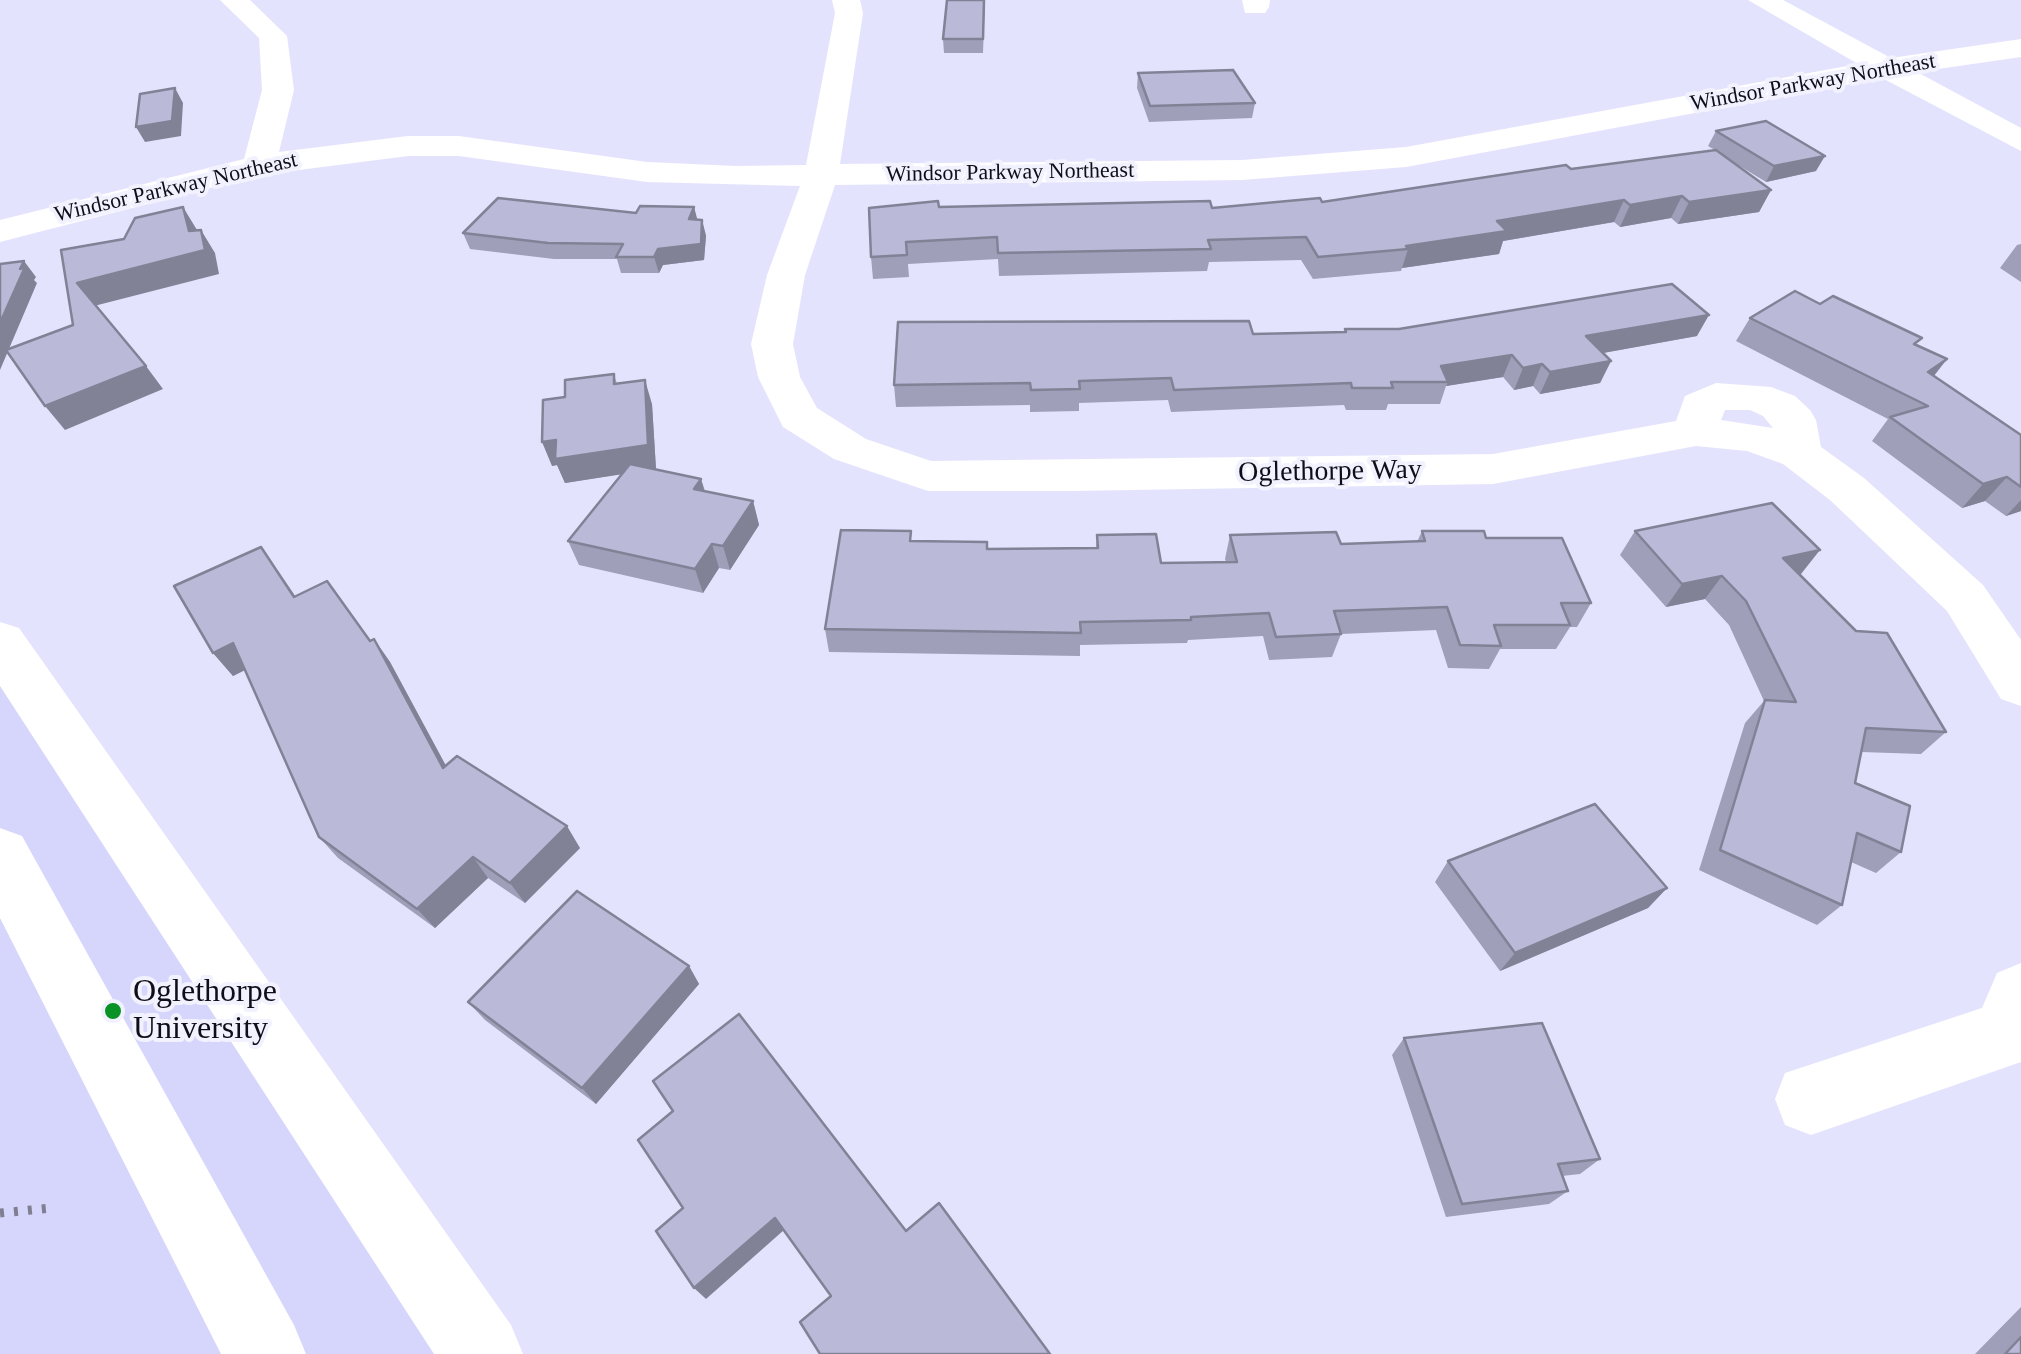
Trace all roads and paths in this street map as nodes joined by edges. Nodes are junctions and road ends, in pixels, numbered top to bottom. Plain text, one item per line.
1 (234, 0) edge
2 (846, 0) edge
3 (1762, 0) edge
4 (1804, 0) edge
5 (2021, 48) edge
6 (1906, 65) junction
7 (2021, 115) edge
8 (2021, 141) edge
9 (258, 165) junction
10 (821, 175) junction
11 (0, 231) edge
12 (0, 642) edge
13 (2021, 684) edge
14 (0, 855) edge
15 (2021, 996) edge
16 (1811, 1099) dead end
17 (52, 1208) dead end
18 (0, 1213) edge
19 (265, 1354) edge
20 (482, 1354) edge

1 - 9 street
2 - 10 street, Oglethorpe Way
3 - 6 street
4 - 6 street
5 - 6 street, Windsor Parkway Northeast
6 - 7 street
6 - 8 street
6 - 10 street, Windsor Parkway Northeast
9 - 10 street, Windsor Parkway Northeast
9 - 11 street, Windsor Parkway Northeast
10 - 13 street, Oglethorpe Way
12 - 20 street
14 - 19 street
15 - 16 street
17 - 18 path

